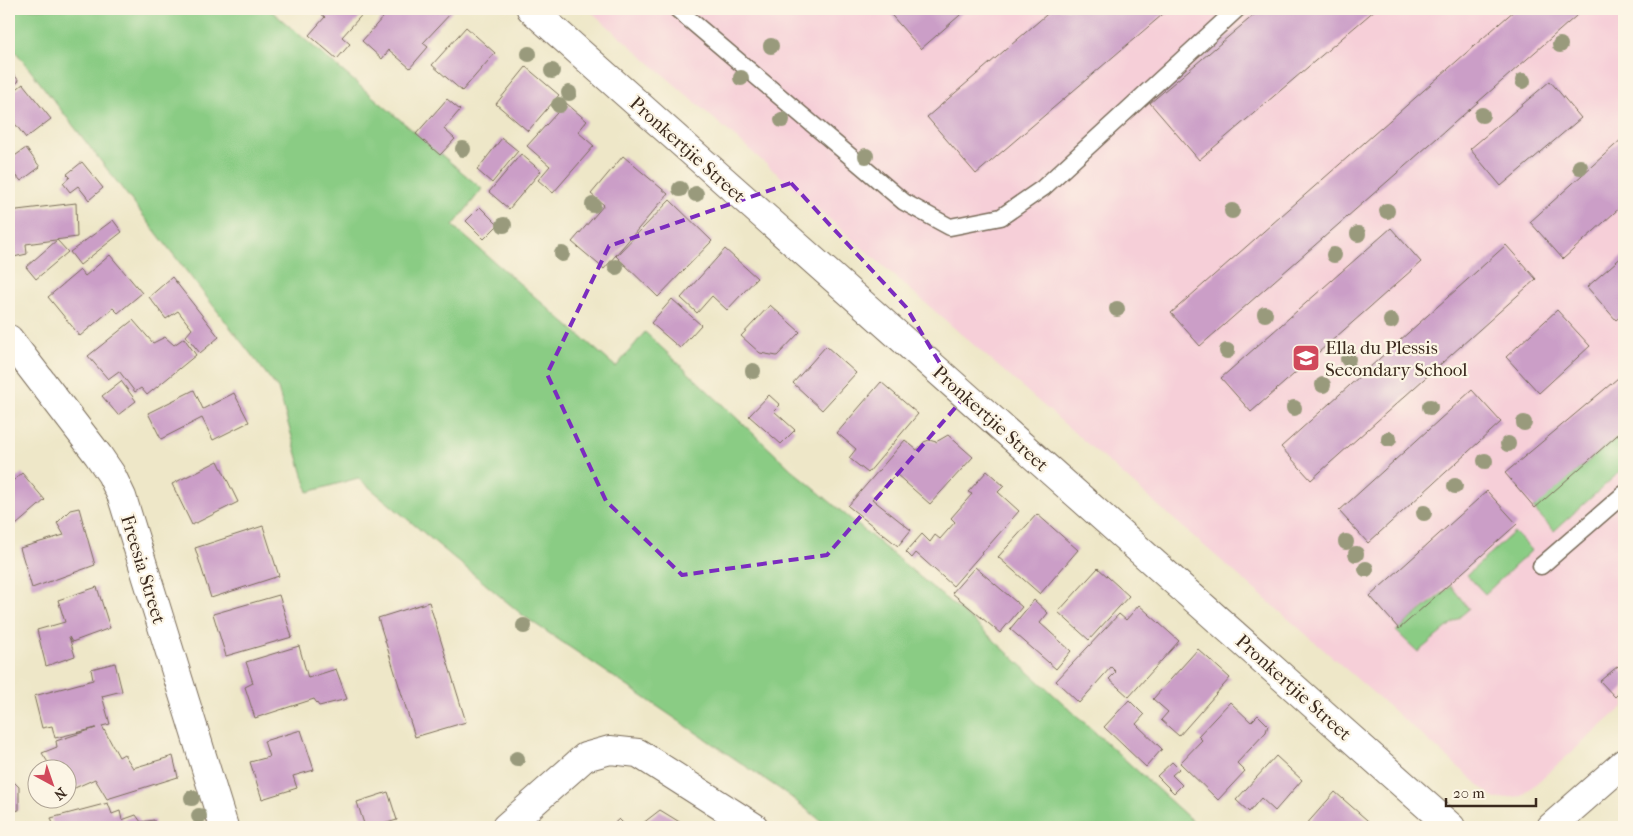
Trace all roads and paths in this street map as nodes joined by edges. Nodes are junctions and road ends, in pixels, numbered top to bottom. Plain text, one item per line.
1 (531, 9) edge
2 (677, 9) edge
3 (1236, 9) edge
4 (9, 340) edge
5 (1624, 494) edge
6 (1541, 566) dead end
7 (1624, 764) edge
8 (224, 827) edge
9 (506, 827) edge
10 (754, 827) edge
11 (1451, 827) edge
12 (1551, 827) edge

1 - 11 street, Pronkertjie Street
2 - 3 lane
4 - 8 street, Freesia Street
5 - 6 lane
7 - 12 street
9 - 10 street

